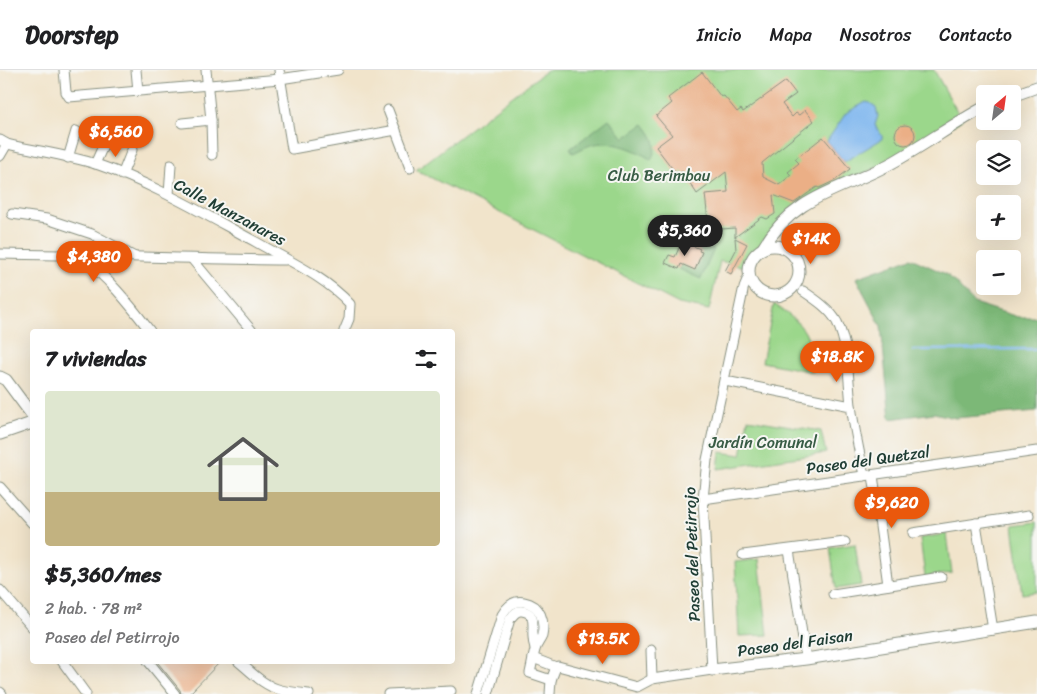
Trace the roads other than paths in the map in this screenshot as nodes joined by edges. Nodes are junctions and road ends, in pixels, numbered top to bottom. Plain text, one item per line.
1 (64, 70) edge
2 (136, 70) edge
3 (206, 70) edge
4 (338, 70) edge
5 (280, 74) edge
6 (207, 85) junction
7 (1037, 87) edge
8 (138, 91) junction
9 (1021, 93) edge
10 (388, 110) dead end
11 (976, 112) edge
12 (212, 120) junction
13 (182, 123) dead end
14 (396, 130) junction
15 (76, 132) dead end
16 (108, 135) dead end
17 (4, 142) edge
18 (132, 150) dead end
19 (212, 155) dead end
20 (0, 156) edge
21 (68, 158) junction
22 (95, 164) junction
23 (171, 165) dead end
24 (410, 168) dead end
25 (122, 175) junction
26 (168, 195) junction
27 (12, 214) dead end
28 (763, 248) junction
29 (0, 254) edge
30 (78, 254) junction
31 (136, 257) junction
32 (192, 259) junction
33 (288, 260) junction
34 (749, 274) junction
35 (800, 288) junction
36 (149, 329) edge
37 (250, 329) edge
38 (345, 329) edge
39 (0, 377) edge
40 (725, 380) junction
41 (851, 406) junction
42 (30, 412) edge
43 (30, 424) edge
44 (0, 434) edge
45 (1037, 451) edge
46 (868, 476) junction
47 (0, 487) edge
48 (703, 499) junction
49 (1029, 515) dead end
50 (30, 521) edge
51 (976, 523) junction
52 (913, 533) dead end
53 (845, 542) dead end
54 (789, 550) junction
55 (743, 555) dead end
56 (941, 577) dead end
57 (888, 586) junction
58 (0, 590) edge
59 (833, 594) dead end
60 (1037, 622) edge
61 (30, 625) edge
62 (994, 630) junction
63 (535, 648) junction
64 (651, 650) dead end
65 (534, 658) junction
66 (806, 658) junction
67 (64, 664) edge
68 (150, 664) edge
69 (241, 664) edge
70 (558, 666) junction
71 (712, 670) junction
72 (652, 679) junction
73 (552, 680) junction
74 (451, 691) dead end
75 (637, 691) edge
76 (86, 694) edge
77 (175, 694) edge
78 (309, 694) edge
79 (388, 694) edge
80 (478, 694) edge
81 (488, 694) edge
82 (550, 694) edge

1 - 8 street
2 - 8 street
3 - 6 street
4 - 5 street
5 - 6 street
5 - 14 street
6 - 8 street
6 - 12 street
7 - 9 street
10 - 14 street
11 - 28 street
12 - 13 street
12 - 19 street
14 - 24 street
15 - 21 street
16 - 22 street
17 - 20 street
17 - 21 street, Calle Manzanares
18 - 25 street
21 - 22 street, Calle Manzanares
22 - 25 street, Calle Manzanares
23 - 26 street
25 - 26 street, Calle Manzanares
26 - 33 street, Calle Manzanares
27 - 31 street
28 - 34 street
28 - 35 street
29 - 30 street
30 - 31 street
30 - 36 street
31 - 32 street
32 - 33 street
32 - 37 street
33 - 38 street, Calle Manzanares
34 - 35 street
34 - 40 street, Paseo del Petirrojo
35 - 41 street
39 - 42 street
40 - 41 street
40 - 48 street, Paseo del Petirrojo
41 - 46 street
43 - 44 street
45 - 46 street, Paseo del Quetzal
46 - 48 street, Paseo del Quetzal
46 - 57 street
47 - 50 street
48 - 71 street, Paseo del Petirrojo
49 - 51 street
51 - 52 street
51 - 62 street
53 - 54 street
54 - 55 street
54 - 66 street
56 - 57 street
57 - 59 street
58 - 61 street
60 - 62 street, Paseo del Faisan
62 - 66 street, Paseo del Faisan
63 - 65 street
63 - 80 street
63 - 81 street
64 - 72 street
65 - 70 street, Paseo del Faisan
65 - 73 street
66 - 71 street, Paseo del Faisan
67 - 76 street
68 - 77 street
69 - 78 street
70 - 73 street
70 - 75 street, Paseo del Faisan
71 - 72 street, Paseo del Faisan
72 - 75 street, Paseo del Faisan
73 - 82 street
74 - 79 street

